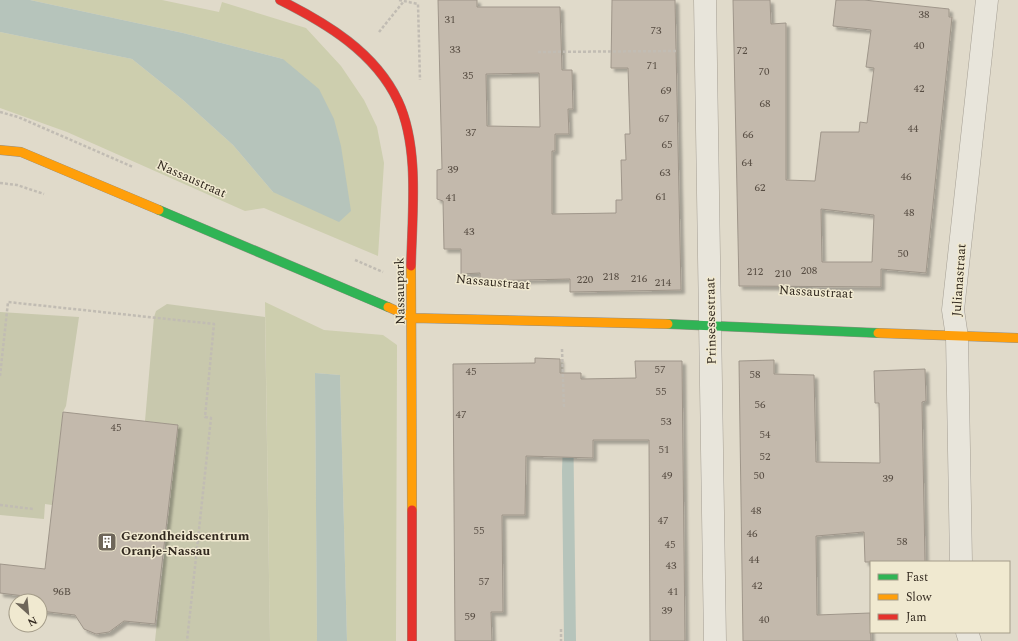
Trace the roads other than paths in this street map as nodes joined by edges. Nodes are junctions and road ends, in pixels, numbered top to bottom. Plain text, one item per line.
1 (280, 0) edge
2 (705, 0) edge
3 (987, 0) edge
4 (0, 150) edge
5 (413, 318) junction
6 (709, 325) junction
7 (957, 337) junction
8 (1018, 338) edge
9 (961, 561) edge
10 (412, 641) edge
11 (716, 641) edge

1 - 5 main road, Nassaupark
2 - 6 street, Prinsessestraat
3 - 7 street, Julianastraat
4 - 5 main road
5 - 6 main road
5 - 10 main road, Nassaupark
6 - 7 main road
6 - 11 street, Prinsessestraat
7 - 8 main road
7 - 9 street, Julianastraat

